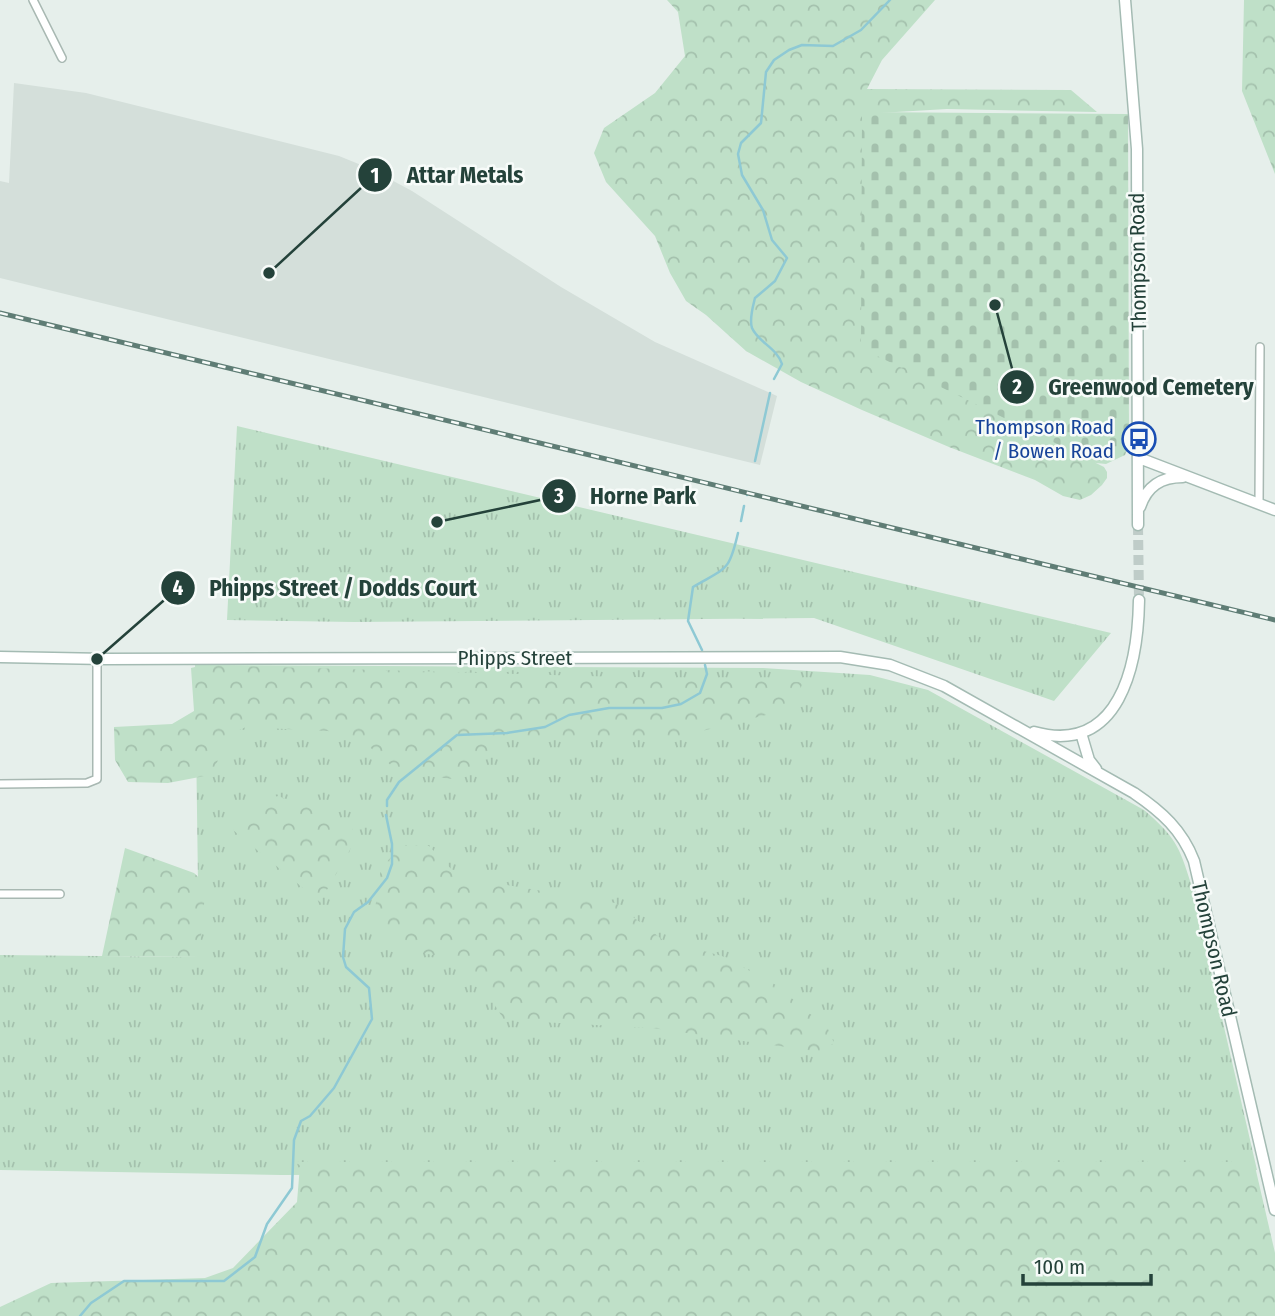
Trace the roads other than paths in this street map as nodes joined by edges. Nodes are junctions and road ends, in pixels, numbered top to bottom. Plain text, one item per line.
1 (33, 0) edge
2 (1125, 0) edge
3 (62, 58) dead end
4 (1260, 346) dead end
5 (1139, 458) junction
6 (1203, 482) junction
7 (1259, 503) junction
8 (1275, 510) edge
9 (1139, 600) tunnel mouth
10 (0, 657) edge
11 (97, 659) junction
12 (1015, 725) junction
13 (1081, 733) junction
14 (1100, 774) junction
15 (0, 783) edge
16 (0, 894) edge
17 (60, 894) dead end
18 (1271, 1176) edge
19 (1275, 1210) edge

1 - 3 street
2 - 5 main road, Thompson Road
4 - 7 street
5 - 6 main road
5 - 6 main road, Thompson Road
6 - 7 main road
7 - 8 main road
9 - 13 main road
10 - 11 main road, Phipps Street
11 - 12 main road, Phipps Street
11 - 15 street
12 - 13 main road
12 - 14 main road, Thompson Road
13 - 14 main road
14 - 18 main road, Thompson Road
16 - 17 street
18 - 19 main road, Thompson Road

